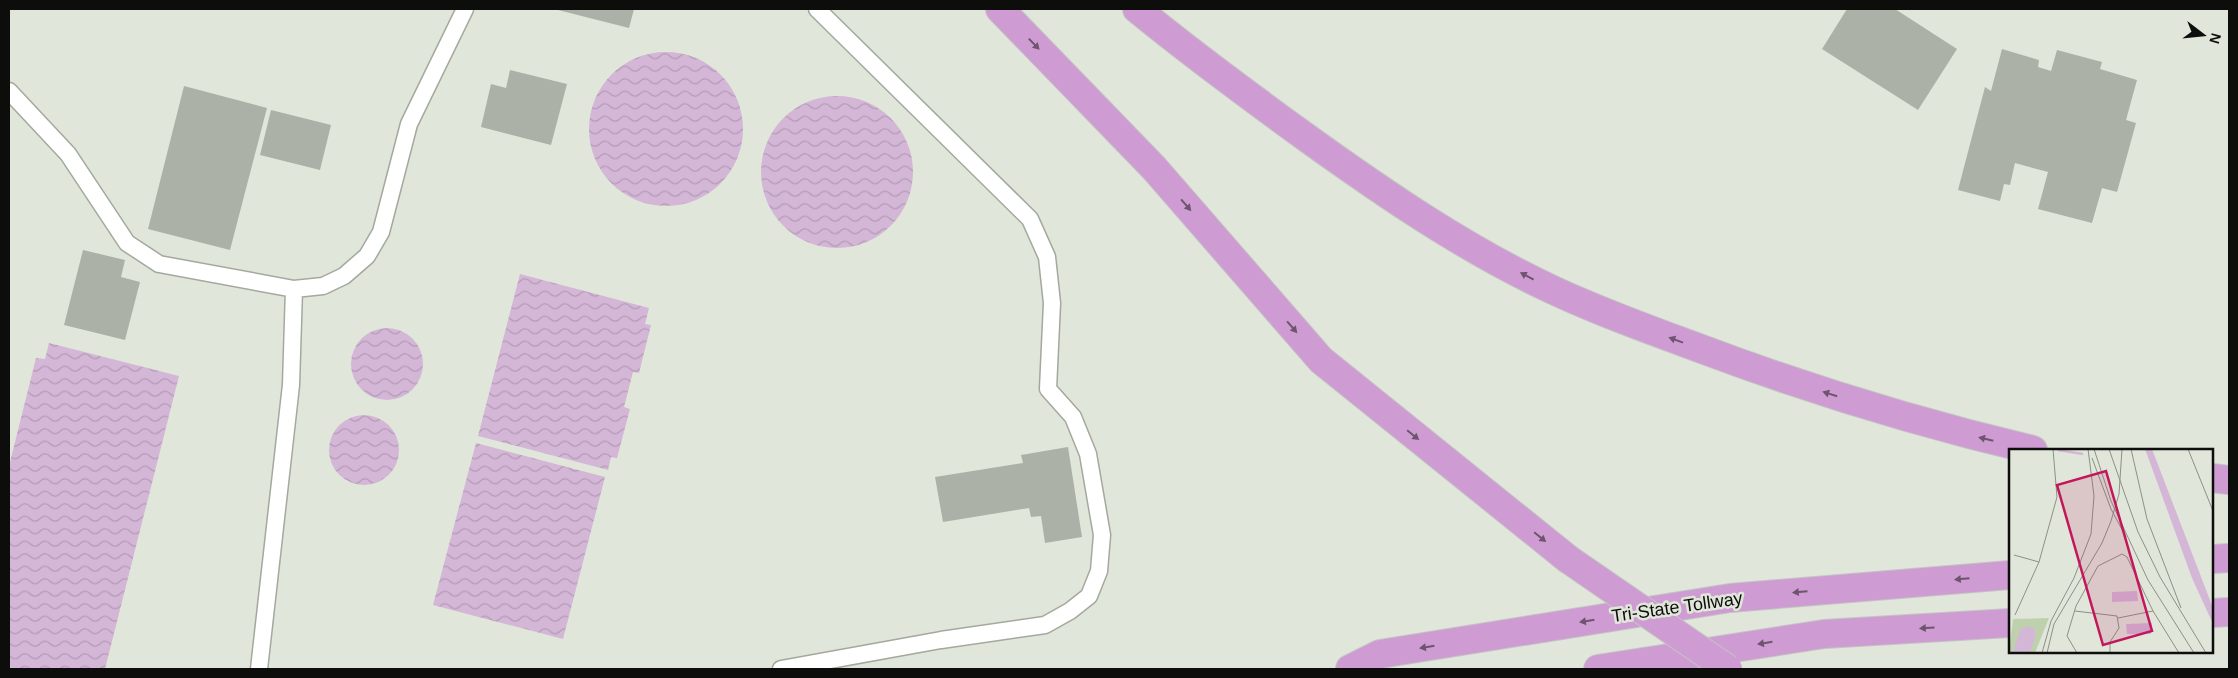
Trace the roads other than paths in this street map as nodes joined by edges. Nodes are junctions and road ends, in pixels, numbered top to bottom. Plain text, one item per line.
1 (465, 9) edge
2 (817, 9) edge
3 (1000, 9) edge
4 (1137, 9) edge
5 (9, 91) edge
6 (294, 289) junction
7 (2029, 449) edge
8 (2213, 478) edge
9 (2229, 480) edge
10 (2229, 558) edge
11 (2213, 559) edge
12 (2009, 575) edge
13 (2229, 612) edge
14 (2213, 613) edge
15 (2009, 623) edge
16 (259, 669) edge
17 (781, 669) edge
18 (1350, 669) edge
19 (1598, 669) edge
20 (1728, 669) edge

1 - 6 lane
2 - 17 lane
3 -> 20 highway, bridge
7 -> 4 highway
5 - 6 lane
6 - 16 lane
8 - 9 highway
10 - 11 highway
12 -> 18 highway, Tri-State Tollway
13 - 14 highway
15 -> 19 highway

